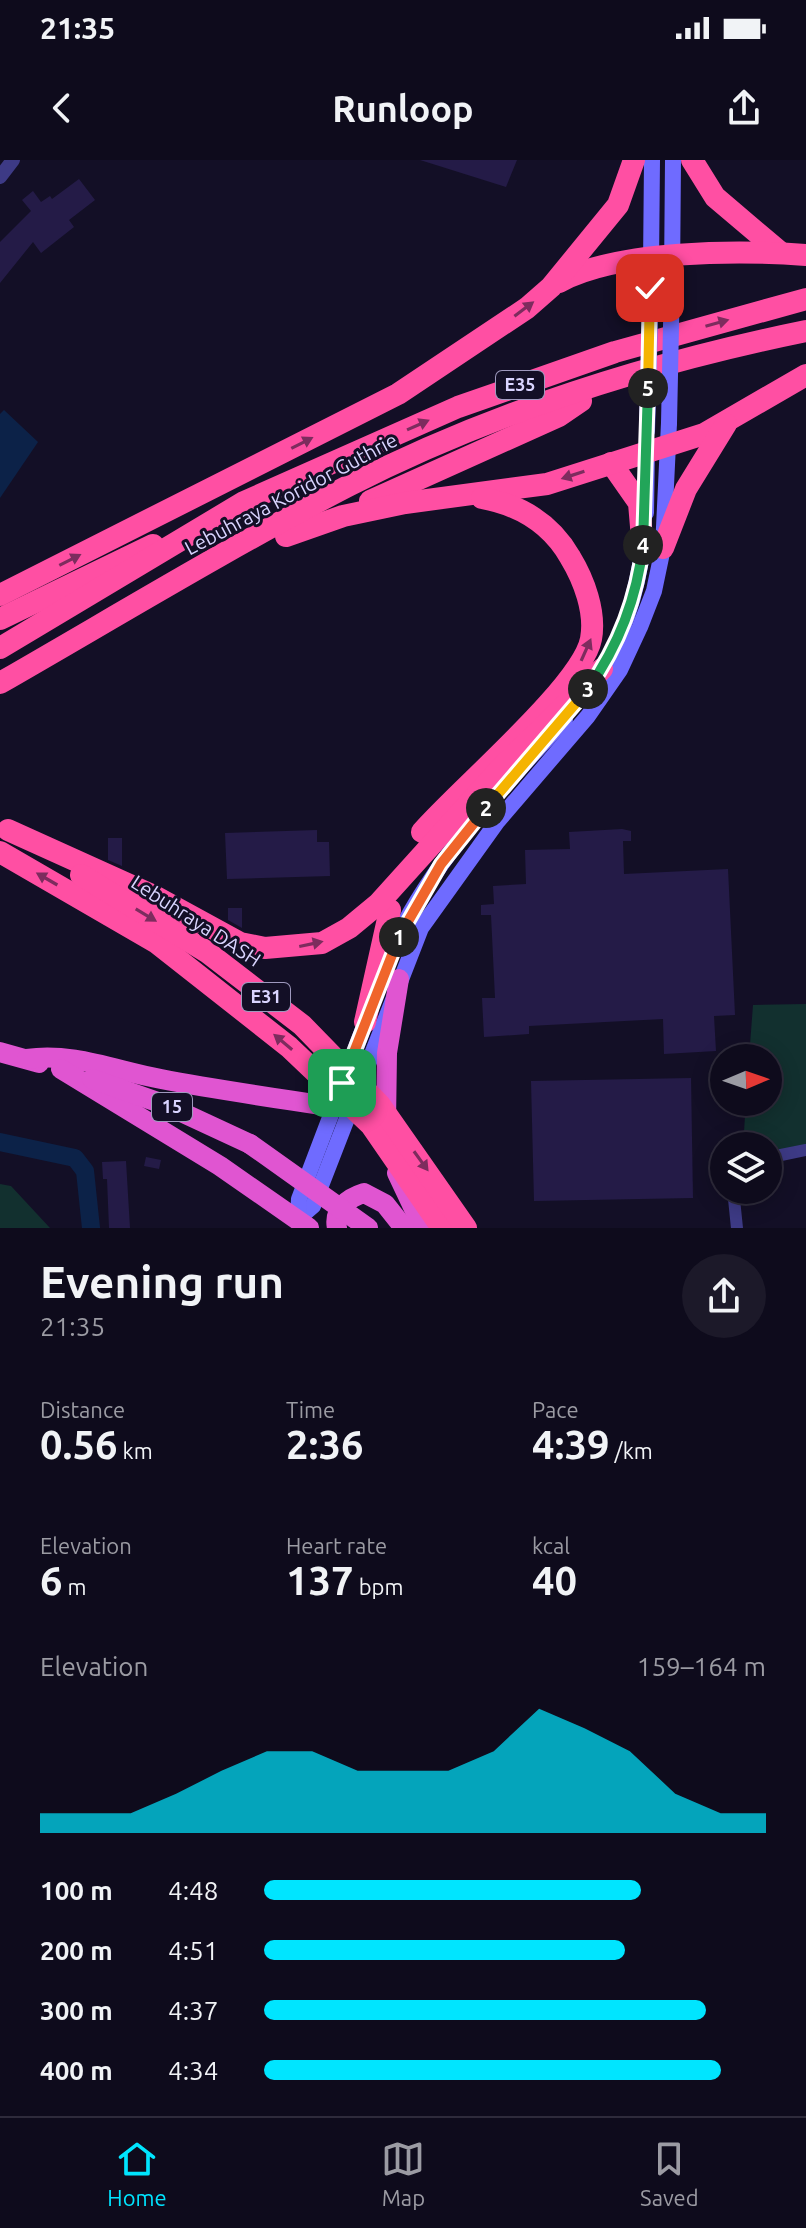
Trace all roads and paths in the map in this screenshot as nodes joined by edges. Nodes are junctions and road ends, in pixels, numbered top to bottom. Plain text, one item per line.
1 (13, 160) edge
2 (634, 160) edge
3 (652, 160) edge
4 (673, 160) edge
5 (692, 160) edge
6 (0, 177) edge
7 (781, 253) junction
8 (806, 255) edge
9 (661, 269) junction
10 (551, 287) junction
11 (806, 299) edge
12 (806, 331) edge
13 (806, 375) edge
14 (612, 381) junction
15 (726, 424) junction
16 (658, 438) junction
17 (611, 463) junction
18 (472, 497) junction
19 (244, 502) junction
20 (305, 527) junction
21 (653, 549) junction
22 (0, 595) edge
23 (0, 619) edge
24 (0, 648) edge
25 (602, 669) junction
26 (0, 683) edge
27 (0, 699) edge
28 (4, 828) edge
29 (422, 832) dead end
30 (0, 852) edge
31 (390, 910) dead end
32 (399, 979) junction
33 (365, 1022) junction
34 (0, 1052) edge
35 (27, 1059) junction
36 (61, 1069) junction
37 (334, 1107) junction
38 (806, 1150) edge
39 (782, 1155) edge
40 (735, 1204) edge
41 (304, 1224) edge
42 (337, 1228) edge
43 (368, 1228) edge
44 (404, 1228) edge
45 (423, 1228) edge
46 (442, 1228) edge
47 (466, 1228) edge
48 (737, 1228) edge

1 - 6 street
2 - 10 highway
3 - 9 main road
4 - 9 main road
5 - 7 highway
7 - 8 highway
7 - 9 highway
9 - 10 highway
9 - 16 main road, bridge
22 -> 10 highway
19 -> 11 highway, Lebuhraya Koridor Guthrie / E35
12 - 14 highway, Lebuhraya Koridor Guthrie / E35
13 - 15 highway
14 - 20 highway
14 - 26 highway, Lebuhraya Koridor Guthrie / E35
15 - 16 highway
15 - 21 highway
16 - 17 highway
16 - 21 main road
17 -> 18 highway
17 - 21 highway
18 - 20 highway
29 -> 18 highway
19 - 23 highway
19 - 24 highway, Lebuhraya Koridor Guthrie / E35
20 - 27 highway
21 - 25 main road
21 - 32 main road
28 -> 25 highway, bridge
25 - 33 main road
28 -> 47 highway, Lebuhraya DASH / E31, bridge
46 -> 30 highway, Lebuhraya DASH / E31, bridge
31 - 33 highway
32 - 41 main road
32 - 45 highway
33 - 37 main road
34 - 35 highway, 15
35 - 36 highway, 15
35 - 37 highway
36 - 41 highway
36 - 43 highway, 15, bridge
37 - 41 main road
38 - 39 street
40 - 48 street
42 - 44 highway

